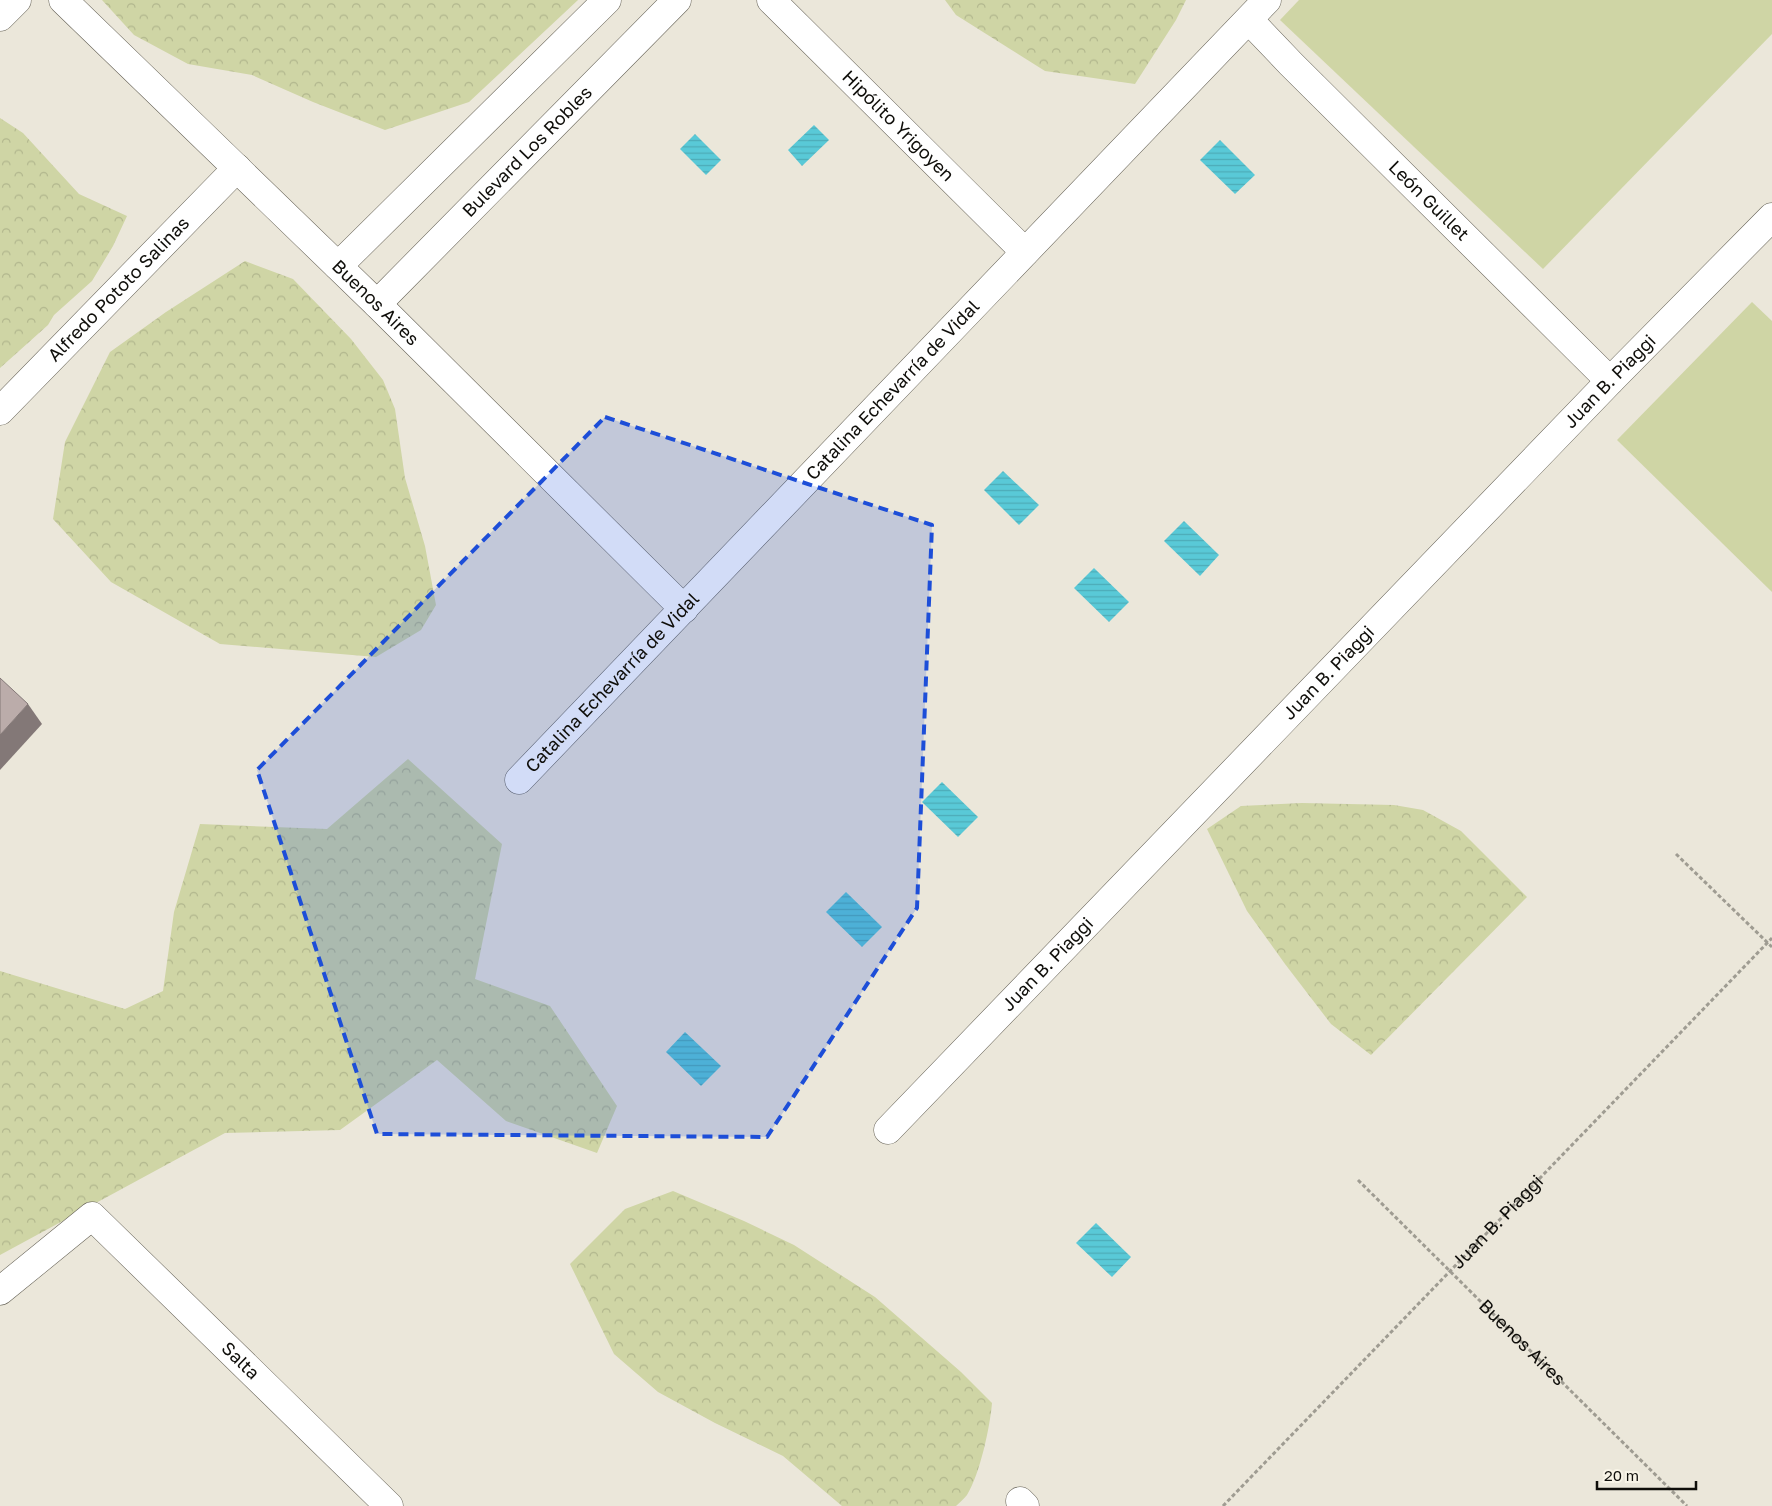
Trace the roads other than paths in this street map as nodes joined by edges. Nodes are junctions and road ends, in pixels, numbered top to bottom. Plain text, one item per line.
1 (17, 0) edge
2 (63, 0) edge
3 (606, 0) edge
4 (677, 0) edge
5 (770, 0) edge
6 (1267, 0) edge
7 (0, 17) edge
8 (1248, 20) junction
9 (237, 168) junction
10 (1772, 217) edge
11 (1026, 252) junction
12 (338, 266) junction
13 (377, 304) junction
14 (1610, 381) junction
15 (0, 411) edge
16 (684, 608) junction
17 (519, 780) dead end
18 (888, 1130) dead end
19 (0, 1291) edge
20 (389, 1506) edge

1 - 7 street
2 - 9 street, Buenos Aires
3 - 12 street
4 - 13 street, Bulevard Los Robles
5 - 11 street, Hipólito Yrigoyen
6 - 8 street, Catalina Echevarría de Vidal
8 - 11 street, Catalina Echevarría de Vidal
8 - 14 street, León Guillet
9 - 12 street, Buenos Aires
9 - 15 street, Alfredo Pototo Salinas
10 - 14 street, Juan B. Piaggi
11 - 16 street, Catalina Echevarría de Vidal
12 - 13 street, Buenos Aires
13 - 16 street, Buenos Aires
14 - 18 street, Juan B. Piaggi
16 - 17 street, Catalina Echevarría de Vidal
19 - 20 street, Salta

